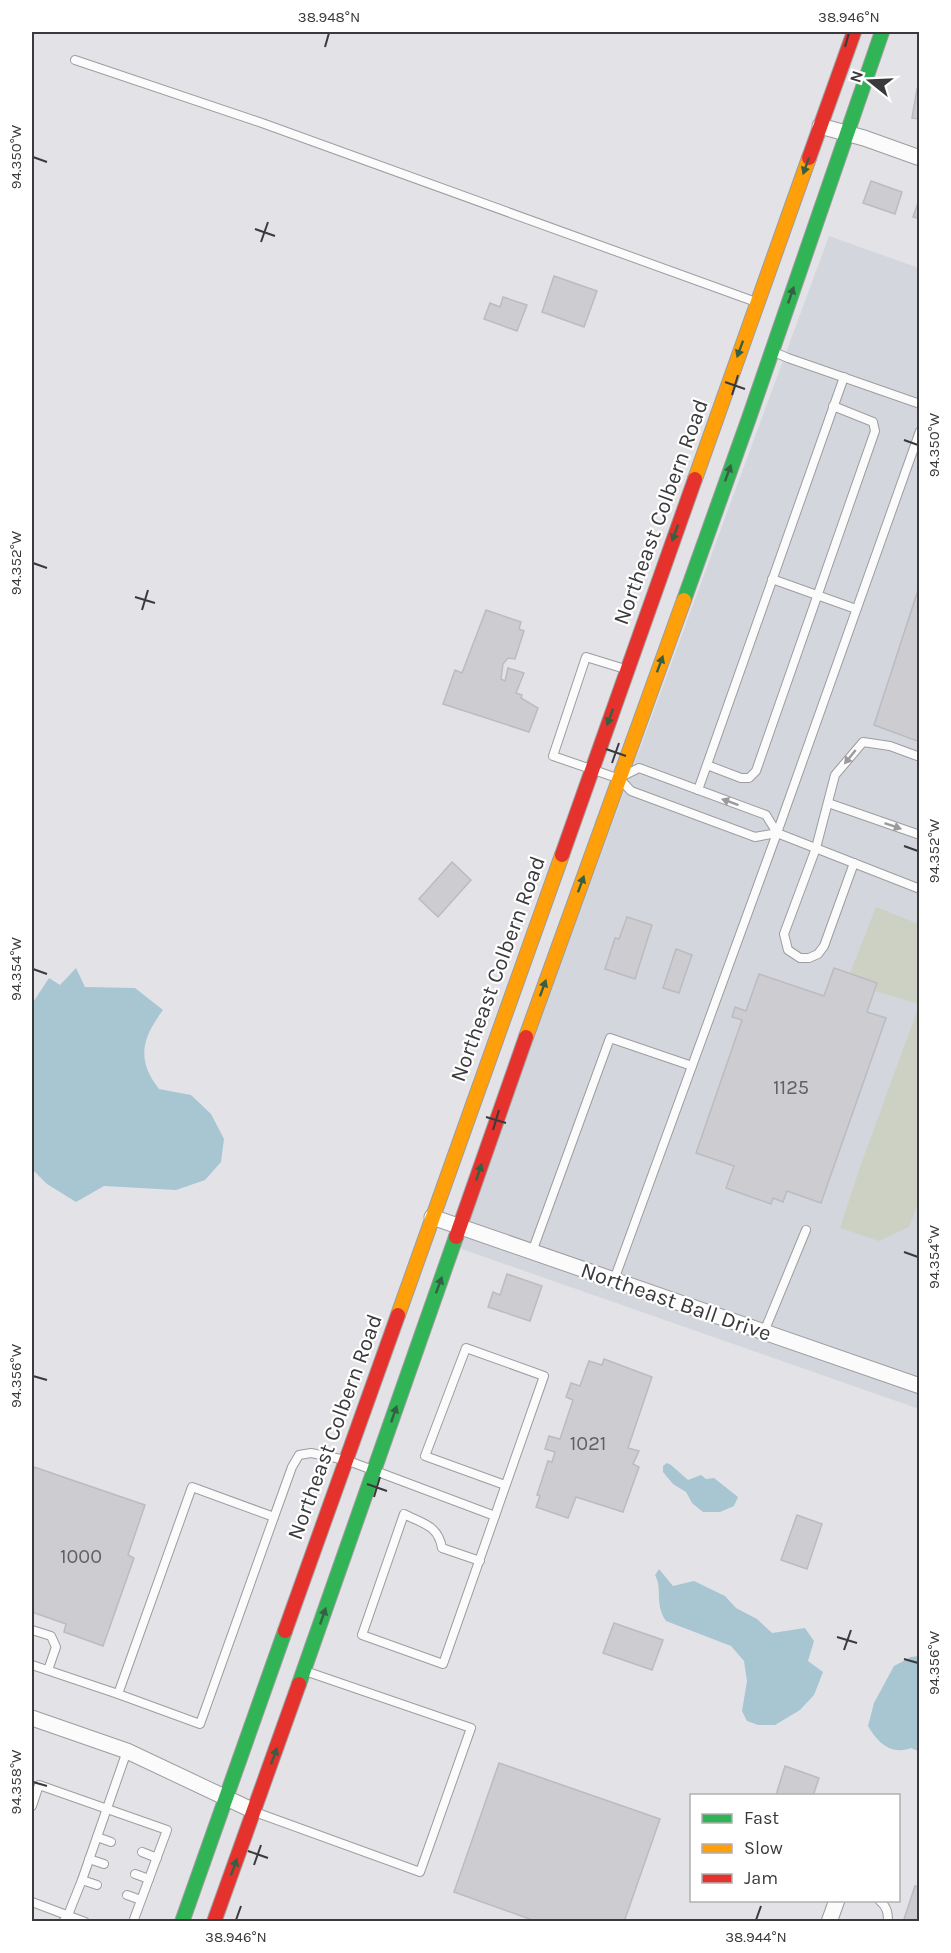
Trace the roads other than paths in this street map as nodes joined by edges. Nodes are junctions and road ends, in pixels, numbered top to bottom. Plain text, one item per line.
1 (854, 32) edge
2 (882, 32) edge
3 (75, 60) dead end
4 (820, 126) junction
5 (848, 135) junction
6 (920, 158) edge
7 (757, 303) junction
8 (772, 351) junction
9 (844, 377) junction
10 (920, 404) edge
11 (834, 406) junction
12 (920, 430) edge
13 (772, 579) junction
14 (818, 595) junction
15 (856, 609) junction
16 (627, 669) junction
17 (920, 757) edge
18 (707, 765) junction
19 (592, 769) junction
20 (619, 778) junction
21 (698, 790) junction
22 (828, 803) junction
23 (777, 833) junction
24 (920, 835) edge
25 (816, 848) junction
26 (854, 863) junction
27 (920, 889) edge
28 (692, 1066) junction
29 (432, 1217) junction
30 (460, 1228) junction
31 (806, 1230) dead end
32 (532, 1252) junction
33 (614, 1280) junction
34 (764, 1332) junction
35 (920, 1386) edge
36 (346, 1460) junction
37 (375, 1469) junction
38 (506, 1485) junction
39 (495, 1516) junction
40 (274, 1517) junction
41 (480, 1561) junction
42 (32, 1630) edge
43 (32, 1665) edge
44 (48, 1670) junction
45 (304, 1671) junction
46 (118, 1694) junction
47 (32, 1718) edge
48 (127, 1751) junction
49 (226, 1797) junction
50 (32, 1806) edge
51 (107, 1808) junction
52 (254, 1811) junction
53 (97, 1837) junction
54 (111, 1842) dead end
55 (142, 1852) dead end
56 (157, 1858) junction
57 (89, 1859) junction
58 (104, 1864) dead end
59 (135, 1874) dead end
60 (149, 1879) junction
61 (82, 1880) junction
62 (97, 1885) dead end
63 (127, 1895) dead end
64 (141, 1900) junction
65 (32, 1902) edge
66 (836, 1902) edge
67 (881, 1902) edge
68 (66, 1918) edge
69 (85, 1922) edge
70 (133, 1922) edge
71 (182, 1922) edge
72 (214, 1922) edge
73 (830, 1922) edge
74 (888, 1922) edge

1 - 4 main road, Northeast Colbern Road
2 - 5 main road
3 - 7 lane
4 - 5 street
4 -> 7 main road, Northeast Colbern Road
5 - 6 street
8 -> 5 main road
7 -> 16 main road, Northeast Colbern Road
8 - 9 lane
20 -> 8 main road
9 - 10 lane
9 - 11 lane
11 - 13 lane
11 - 14 lane
12 - 15 lane
13 - 14 lane
13 - 18 lane
14 - 15 lane
14 - 18 lane
15 - 23 lane
16 -> 19 main road, Northeast Colbern Road
16 - 19 lane
17 -> 22 lane
18 - 21 lane
19 - 20 lane
19 - 29 main road, Northeast Colbern Road
20 - 21 lane
20 - 23 lane
30 -> 20 main road
23 -> 21 lane
22 -> 24 lane
22 - 25 lane
23 - 25 lane
23 - 28 lane
25 - 26 lane
25 - 26 lane
26 - 27 lane
28 - 32 lane
28 - 33 lane
29 - 30 street, Northeast Ball Drive
29 - 36 main road, Northeast Colbern Road
30 - 32 street, Northeast Ball Drive
37 -> 30 main road
31 - 34 lane
32 - 33 street, Northeast Ball Drive
33 - 34 street, Northeast Ball Drive
34 - 35 street, Northeast Ball Drive
36 - 37 lane
36 - 40 lane
36 - 49 main road, Northeast Colbern Road
37 - 39 lane
45 -> 37 main road
38 - 38 lane
38 - 39 lane
39 - 41 lane
40 - 46 lane
40 - 46 lane
41 - 41 lane
42 - 44 lane
43 - 44 lane
44 - 46 lane
52 -> 45 main road
45 - 52 lane
47 - 48 street
48 - 49 street
48 - 51 lane
49 - 52 street
49 - 71 main road, Northeast Colbern Road
50 - 51 lane
51 - 53 lane
51 - 56 lane
72 -> 52 main road
53 - 54 lane
53 - 57 lane
55 - 56 lane
56 - 60 lane
57 - 58 lane
57 - 61 lane
59 - 60 lane
60 - 64 lane
61 - 62 lane
61 - 68 lane
63 - 64 lane
64 - 70 lane
65 - 68 lane
66 - 73 street
67 - 74 lane
68 - 69 lane

